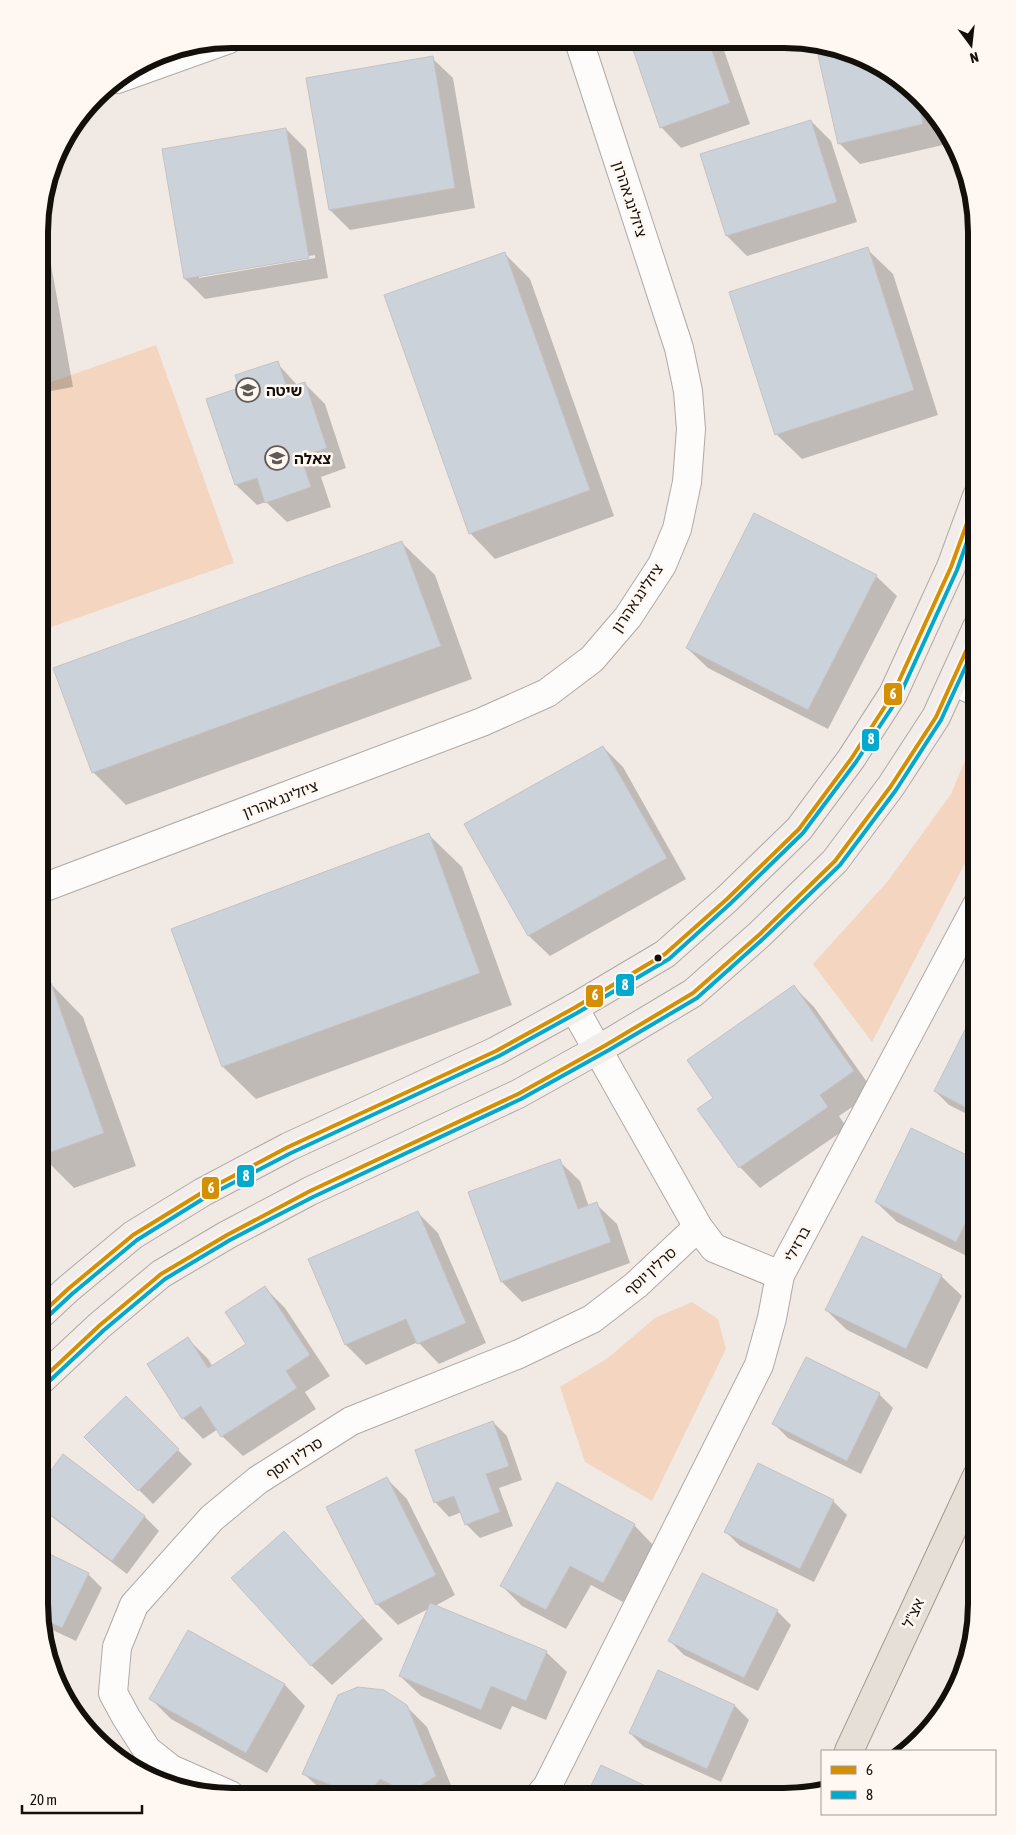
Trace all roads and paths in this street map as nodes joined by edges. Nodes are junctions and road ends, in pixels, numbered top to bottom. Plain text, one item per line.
1 (580, 48) edge
2 (194, 52) edge
3 (145, 69) edge
4 (968, 521) edge
5 (968, 671) edge
6 (965, 686) edge
7 (48, 886) edge
8 (968, 921) edge
9 (574, 1008) junction
10 (597, 1050) junction
11 (698, 1227) junction
12 (780, 1274) junction
13 (48, 1308) edge
14 (48, 1374) edge
15 (968, 1495) edge
16 (849, 1750) edge
17 (210, 1786) edge
18 (546, 1788) edge

1 - 7 street, ציזלינג אהרון
2 - 3 street
4 - 9 street
5 - 6 street
6 - 10 street
8 - 12 street, ברזילי
9 - 10 street, ברזילי
9 - 13 street
10 - 11 street, ברזילי
10 - 14 street
11 - 12 street, ברזילי
11 - 17 street, סרלין יוסף
12 - 18 street
15 - 16 main road, אצ"ל

